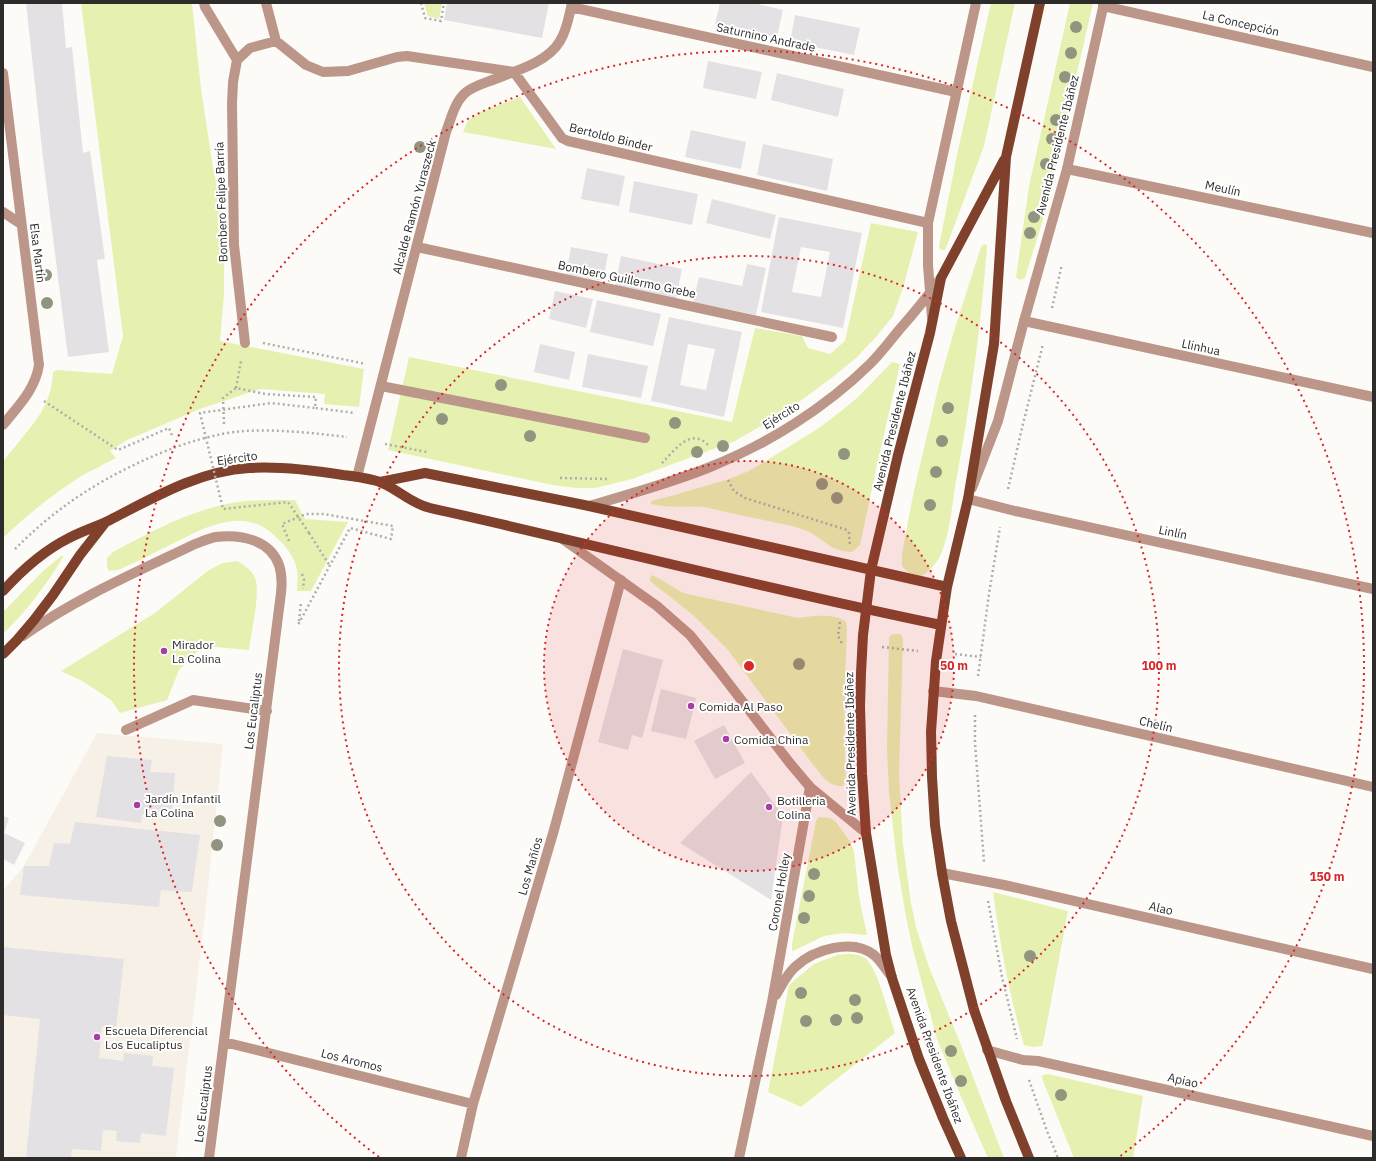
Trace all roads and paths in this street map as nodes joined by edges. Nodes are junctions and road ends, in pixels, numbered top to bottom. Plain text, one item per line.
1 (204, 3) edge
2 (266, 3) edge
3 (421, 3) edge
4 (444, 3) edge
5 (976, 3) edge
6 (1040, 3) edge
7 (571, 5) edge
8 (1103, 5) edge
9 (276, 41) junction
10 (237, 60) junction
11 (1373, 67) edge
12 (514, 72) junction
13 (3, 73) edge
14 (956, 92) junction
15 (1006, 157) junction
16 (1067, 169) junction
17 (3, 212) edge
18 (928, 223) junction
19 (21, 224) junction
20 (1373, 233) edge
21 (417, 247) junction
22 (941, 278) junction
23 (929, 294) junction
24 (932, 322) junction
25 (1024, 322) junction
26 (832, 337) dead end
27 (245, 343) junction
28 (385, 368) junction
29 (381, 386) junction
30 (236, 388) junction
31 (30, 391) junction
32 (1373, 397) edge
33 (315, 408) junction
34 (373, 415) junction
35 (224, 424) dead end
36 (3, 425) edge
37 (173, 438) dead end
38 (645, 438) dead end
39 (357, 477) junction
40 (380, 482) junction
41 (968, 499) junction
42 (589, 506) junction
43 (1004, 508) junction
44 (106, 522) junction
45 (559, 537) junction
46 (290, 544) dead end
47 (330, 566) junction
48 (871, 570) junction
49 (301, 572) dead end
50 (621, 580) junction
51 (947, 586) junction
52 (1373, 589) edge
53 (3, 591) edge
54 (302, 593) dead end
55 (302, 600) dead end
56 (866, 610) junction
57 (300, 621) junction
58 (940, 625) junction
59 (297, 626) dead end
60 (17, 640) junction
61 (3, 654) edge
62 (933, 691) junction
63 (976, 696) junction
64 (266, 711) junction
65 (126, 730) dead end
66 (1373, 786) edge
67 (810, 787) junction
68 (866, 833) junction
69 (942, 873) junction
70 (985, 881) junction
71 (1373, 969) edge
72 (892, 978) junction
73 (772, 1002) junction
74 (224, 1042) junction
75 (987, 1050) junction
76 (1023, 1060) junction
77 (473, 1104) junction
78 (1373, 1136) edge
79 (209, 1158) edge
80 (461, 1158) edge
81 (739, 1158) edge
82 (961, 1158) edge
83 (1029, 1158) edge
84 (1058, 1158) edge

1 - 10 street
2 - 9 street
3 - 4 path
5 - 14 street, Avenida Presidente Ibáñez
6 - 15 main road, Avenida Presidente Ibáñez
7 - 12 street, Alcalde Ramón Yuraszeck
7 - 14 street, Saturnino Andrade
8 - 11 street, La Concepción
8 - 16 street, Avenida Presidente Ibáñez
9 - 10 street
9 - 12 street
10 - 27 street, Bombero Felipe Barría
12 - 18 street, Bertoldo Binder
12 - 21 street, Alcalde Ramón Yuraszeck
13 - 19 street, Elsa Martín
14 - 18 street, Avenida Presidente Ibáñez
15 - 22 main road, Avenida Presidente Ibáñez
15 - 41 main road, Avenida Presidente Ibáñez
16 - 20 street, Meulín
16 - 25 street, Avenida Presidente Ibáñez
17 - 19 street
18 - 23 street, Avenida Presidente Ibáñez
19 - 31 street, Elsa Martín
21 - 26 street, Bombero Guillermo Grebe
21 - 28 street, Alcalde Ramón Yuraszeck
22 - 23 street, Ejército
22 - 24 main road, Avenida Presidente Ibáñez
23 - 24 street, Avenida Presidente Ibáñez
23 - 42 street, Ejército
24 - 48 main road, Avenida Presidente Ibáñez
25 - 32 street, Llinhua
25 - 41 street, Avenida Presidente Ibáñez
27 - 28 path
27 - 30 path
28 - 29 street, Alcalde Ramón Yuraszeck
29 - 34 street, Alcalde Ramón Yuraszeck
29 - 38 street
30 - 33 path
30 - 35 path
31 - 36 street, Elsa Martín
31 - 37 path
33 - 34 path
33 - 47 path, bridge
34 - 39 street, Alcalde Ramón Yuraszeck
39 - 40 main road, Ejército
39 - 44 main road, Ejército
40 - 42 main road, Ejército
40 - 45 main road, Ejército
41 - 43 street, Linlín
41 - 51 main road, Avenida Presidente Ibáñez
42 - 48 main road, Ejército
43 - 52 street, Linlín
43 - 63 path
44 - 53 main road, Ejército
44 - 60 main road, Ejército
45 - 50 street, Ejército
45 - 56 main road, Ejército
46 - 47 path
47 - 57 path
48 - 51 main road, Ejército
48 - 56 main road, Avenida Presidente Ibáñez
49 - 54 path
50 - 67 street, Ejército
50 - 77 street, Los Mañíos
51 - 58 main road, Avenida Presidente Ibáñez
55 - 57 path
56 - 58 main road, Ejército
56 - 68 main road, Avenida Presidente Ibáñez
57 - 59 path
58 - 62 main road, Avenida Presidente Ibáñez
60 - 61 main road, Ejército
60 - 64 street, Los Eucaliptus
62 - 63 street, Chelín
62 - 69 main road, Avenida Presidente Ibáñez
63 - 66 street, Chelín
63 - 70 path
64 - 65 street
64 - 74 street, Los Eucaliptus
67 - 68 street, Ejército
67 - 73 street, Coronel Holley
68 - 72 main road, Avenida Presidente Ibáñez
69 - 70 street, Alao
69 - 75 main road, Avenida Presidente Ibáñez
70 - 71 street, Alao
70 - 76 path
72 - 73 street, Coronel Holley
72 - 82 main road, Avenida Presidente Ibáñez
73 - 81 street, Coronel Holley
74 - 77 street, Los Aromos
74 - 79 street, Los Eucaliptus
75 - 76 street, Apiao
75 - 83 main road, Avenida Presidente Ibáñez
76 - 78 street, Apiao
76 - 84 path
77 - 80 street, Los Mañíos

